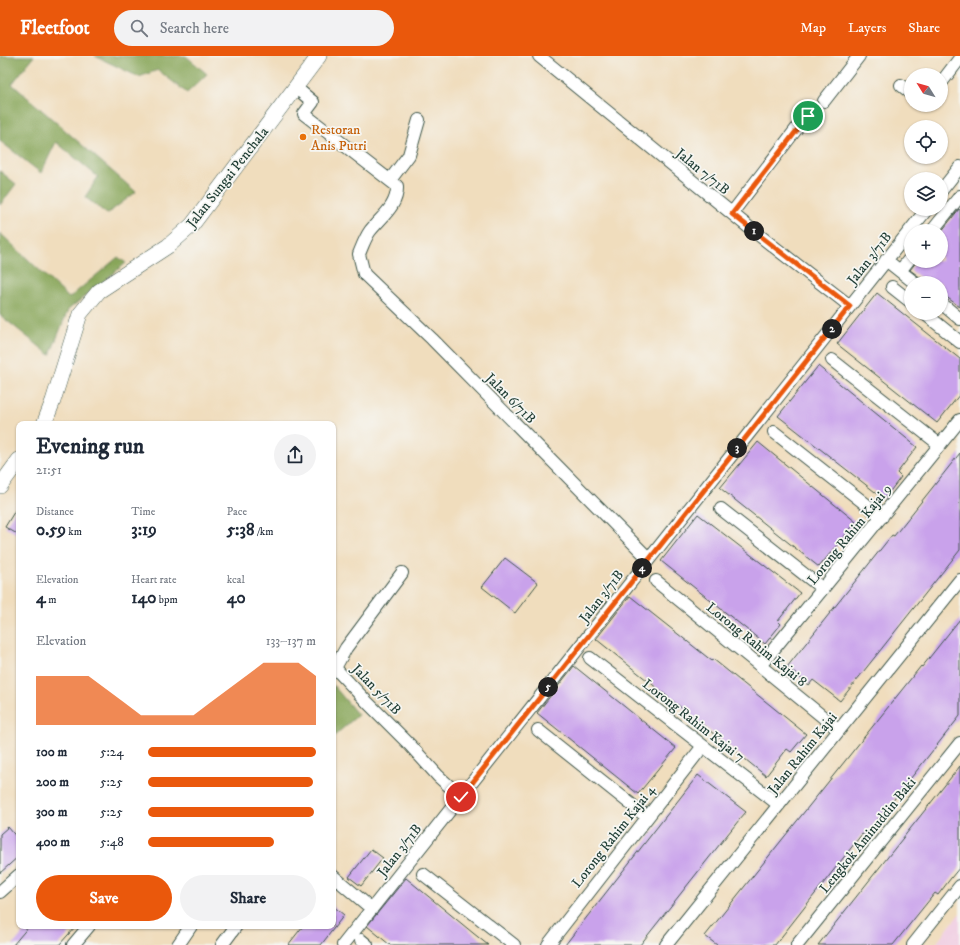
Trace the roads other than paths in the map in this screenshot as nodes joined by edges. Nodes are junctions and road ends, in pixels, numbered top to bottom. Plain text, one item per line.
1 (319, 56) edge
2 (539, 56) edge
3 (859, 56) edge
4 (960, 58) edge
5 (948, 74) edge
6 (901, 86) dead end
7 (295, 87) junction
8 (904, 88) edge
9 (824, 101) dead end
10 (808, 116) dead end
11 (420, 120) dead end
12 (960, 167) edge
13 (390, 180) junction
14 (948, 182) edge
15 (959, 198) edge
16 (732, 214) junction
17 (921, 216) edge
18 (938, 224) edge
19 (886, 260) junction
20 (904, 266) edge
21 (900, 271) junction
22 (906, 276) edge
23 (892, 287) dead end
24 (904, 296) edge
25 (850, 306) junction
26 (948, 309) edge
27 (960, 318) edge
28 (933, 320) edge
29 (960, 342) edge
30 (832, 360) dead end
31 (960, 420) edge
32 (45, 421) edge
33 (774, 432) dead end
34 (940, 446) junction
35 (16, 464) edge
36 (0, 486) edge
37 (721, 509) dead end
38 (882, 517) junction
39 (649, 559) junction
40 (402, 573) dead end
41 (960, 580) edge
42 (656, 581) dead end
43 (823, 589) junction
44 (590, 658) dead end
45 (336, 666) edge
46 (760, 666) junction
47 (336, 669) edge
48 (538, 730) dead end
49 (840, 730) junction
50 (960, 743) edge
51 (703, 746) junction
52 (461, 797) junction
53 (779, 805) junction
54 (647, 817) junction
55 (423, 874) dead end
56 (16, 878) edge
57 (336, 879) edge
58 (960, 886) edge
59 (0, 892) edge
60 (372, 909) junction
61 (86, 929) edge
62 (190, 929) edge
63 (234, 929) edge
64 (73, 945) edge
65 (178, 945) edge
66 (222, 945) edge
67 (343, 945) edge
68 (514, 945) edge
69 (548, 945) edge
70 (666, 945) edge
71 (797, 945) edge
72 (913, 945) edge

1 - 7 street, Jalan Sungai Penchala
2 - 16 street, Jalan 7/71B
3 - 9 street
4 - 5 street
6 - 8 street
7 - 13 street
7 - 32 street, Jalan Sungai Penchala
10 - 16 street
11 - 13 street
12 - 14 street
13 - 39 street, Jalan 6/71B
15 - 18 street
16 - 25 street, Jalan 7/71B
17 - 19 street, Jalan 3/71B
19 - 21 street
19 - 25 street, Jalan 3/71B
20 - 21 street
21 - 22 street
23 - 24 street
25 - 39 street, Jalan 3/71B
26 - 27 street
28 - 29 street
30 - 34 street
31 - 34 street, Lorong Rahim Kajai 9
33 - 38 street
34 - 38 street, Lorong Rahim Kajai 9
35 - 36 street
37 - 43 street
38 - 43 street, Lorong Rahim Kajai 9
39 - 52 street, Jalan 3/71B
40 - 45 street, Jalan 5/71B
41 - 49 street, Jalan Rahim Kajai
42 - 46 street, Lorong Rahim Kajai 8
43 - 46 street, Lorong Rahim Kajai 9
44 - 51 street, Lorong Rahim Kajai 7
46 - 49 street, Lorong Rahim Kajai 8
47 - 52 street, Jalan 5/71B
48 - 54 street
49 - 53 street, Jalan Rahim Kajai
50 - 71 street, Lengkok Aminuddin Baki
51 - 53 street, Lorong Rahim Kajai 7
51 - 54 street, Lorong Rahim Kajai 4
52 - 60 street, Jalan 3/71B
53 - 70 street, Jalan Rahim Kajai
54 - 69 street, Lorong Rahim Kajai 4
55 - 68 street
56 - 59 street
57 - 60 street
58 - 72 street
60 - 67 street, Jalan 3/71B
61 - 64 street
62 - 65 street
63 - 66 street

